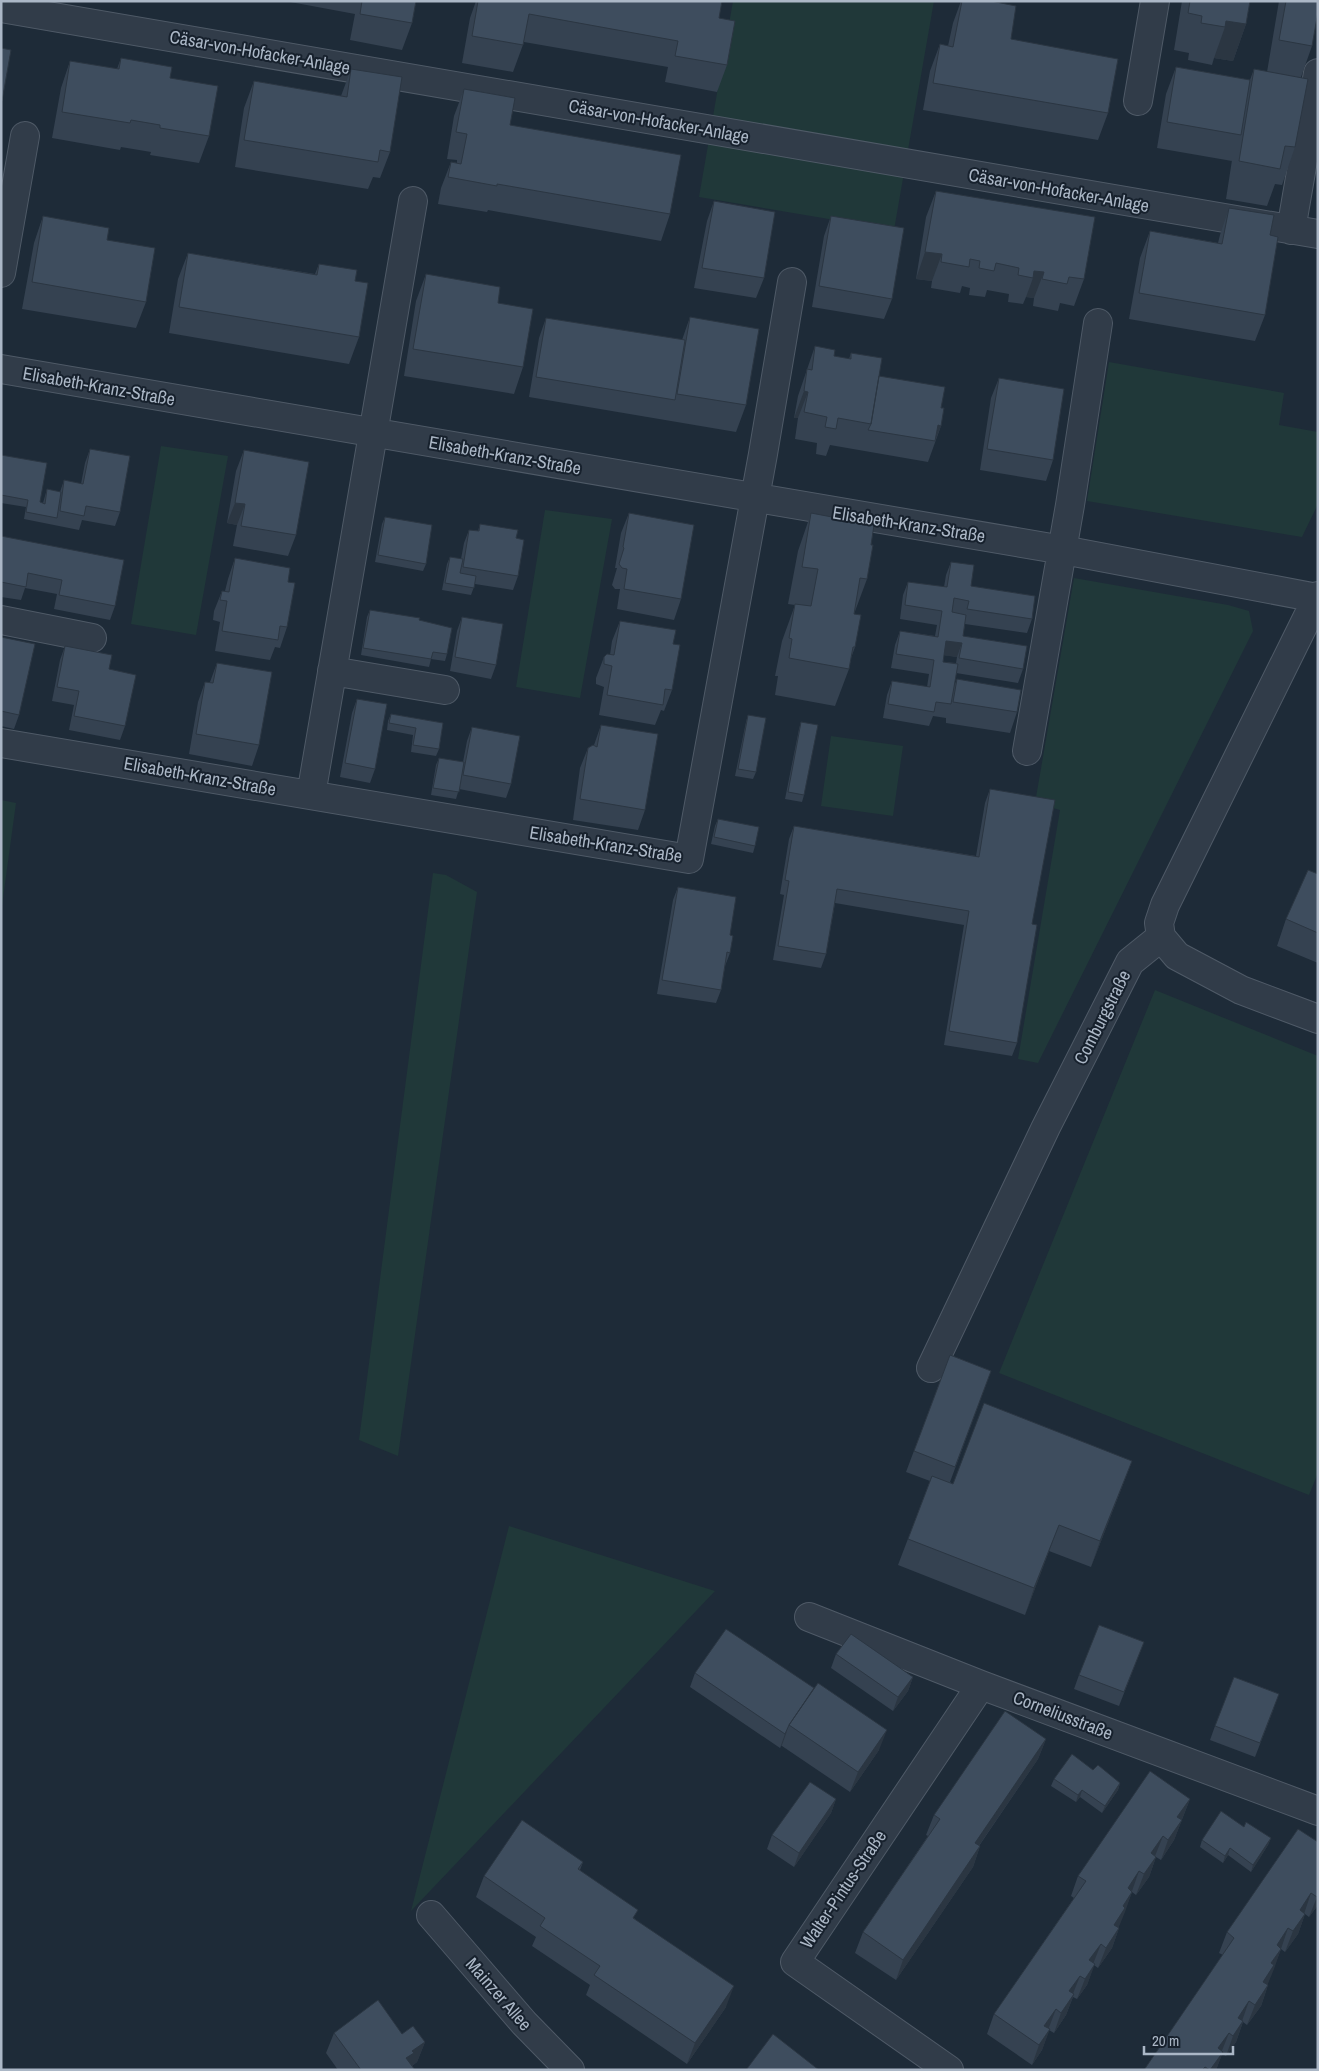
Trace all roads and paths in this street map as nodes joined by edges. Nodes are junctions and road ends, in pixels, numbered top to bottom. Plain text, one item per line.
1 (1155, 1) edge
2 (1, 8) edge
3 (1318, 73) edge
4 (1138, 102) dead end
5 (25, 136) dead end
6 (413, 201) dead end
7 (1291, 230) junction
8 (1318, 234) edge
9 (1, 273) edge
10 (792, 282) dead end
11 (1098, 323) dead end
12 (1, 369) edge
13 (374, 432) junction
14 (755, 498) junction
15 (1063, 550) junction
16 (1317, 597) edge
17 (1, 620) edge
18 (92, 638) dead end
19 (332, 670) junction
20 (445, 690) dead end
21 (1, 743) edge
22 (1027, 751) dead end
23 (311, 795) junction
24 (1161, 937) junction
25 (1318, 1019) edge
26 (931, 1368) dead end
27 (809, 1617) dead end
28 (981, 1685) junction
29 (1318, 1811) edge
30 (431, 1915) dead end
31 (570, 2070) edge
32 (949, 2070) edge

1 - 4 street
2 - 7 street, Cäsar-von-Hofacker-Anlage
3 - 7 street
5 - 9 street
6 - 13 street
7 - 8 street, Cäsar-von-Hofacker-Anlage
10 - 14 street, Elisabeth-Kranz-Straße
11 - 15 street
12 - 13 street, Elisabeth-Kranz-Straße
13 - 14 street, Elisabeth-Kranz-Straße
13 - 19 street
14 - 15 street, Elisabeth-Kranz-Straße
14 - 23 street, Elisabeth-Kranz-Straße
15 - 16 street, Elisabeth-Kranz-Straße
15 - 22 street
16 - 24 street
17 - 18 street
19 - 20 street
19 - 23 street
21 - 23 street, Elisabeth-Kranz-Straße
24 - 25 street
24 - 26 street, Comburgstraße
27 - 28 street, Corneliusstraße
28 - 29 street, Corneliusstraße
28 - 32 street, Walter-Pintus-Straße
30 - 31 street, Mainzer Allee

